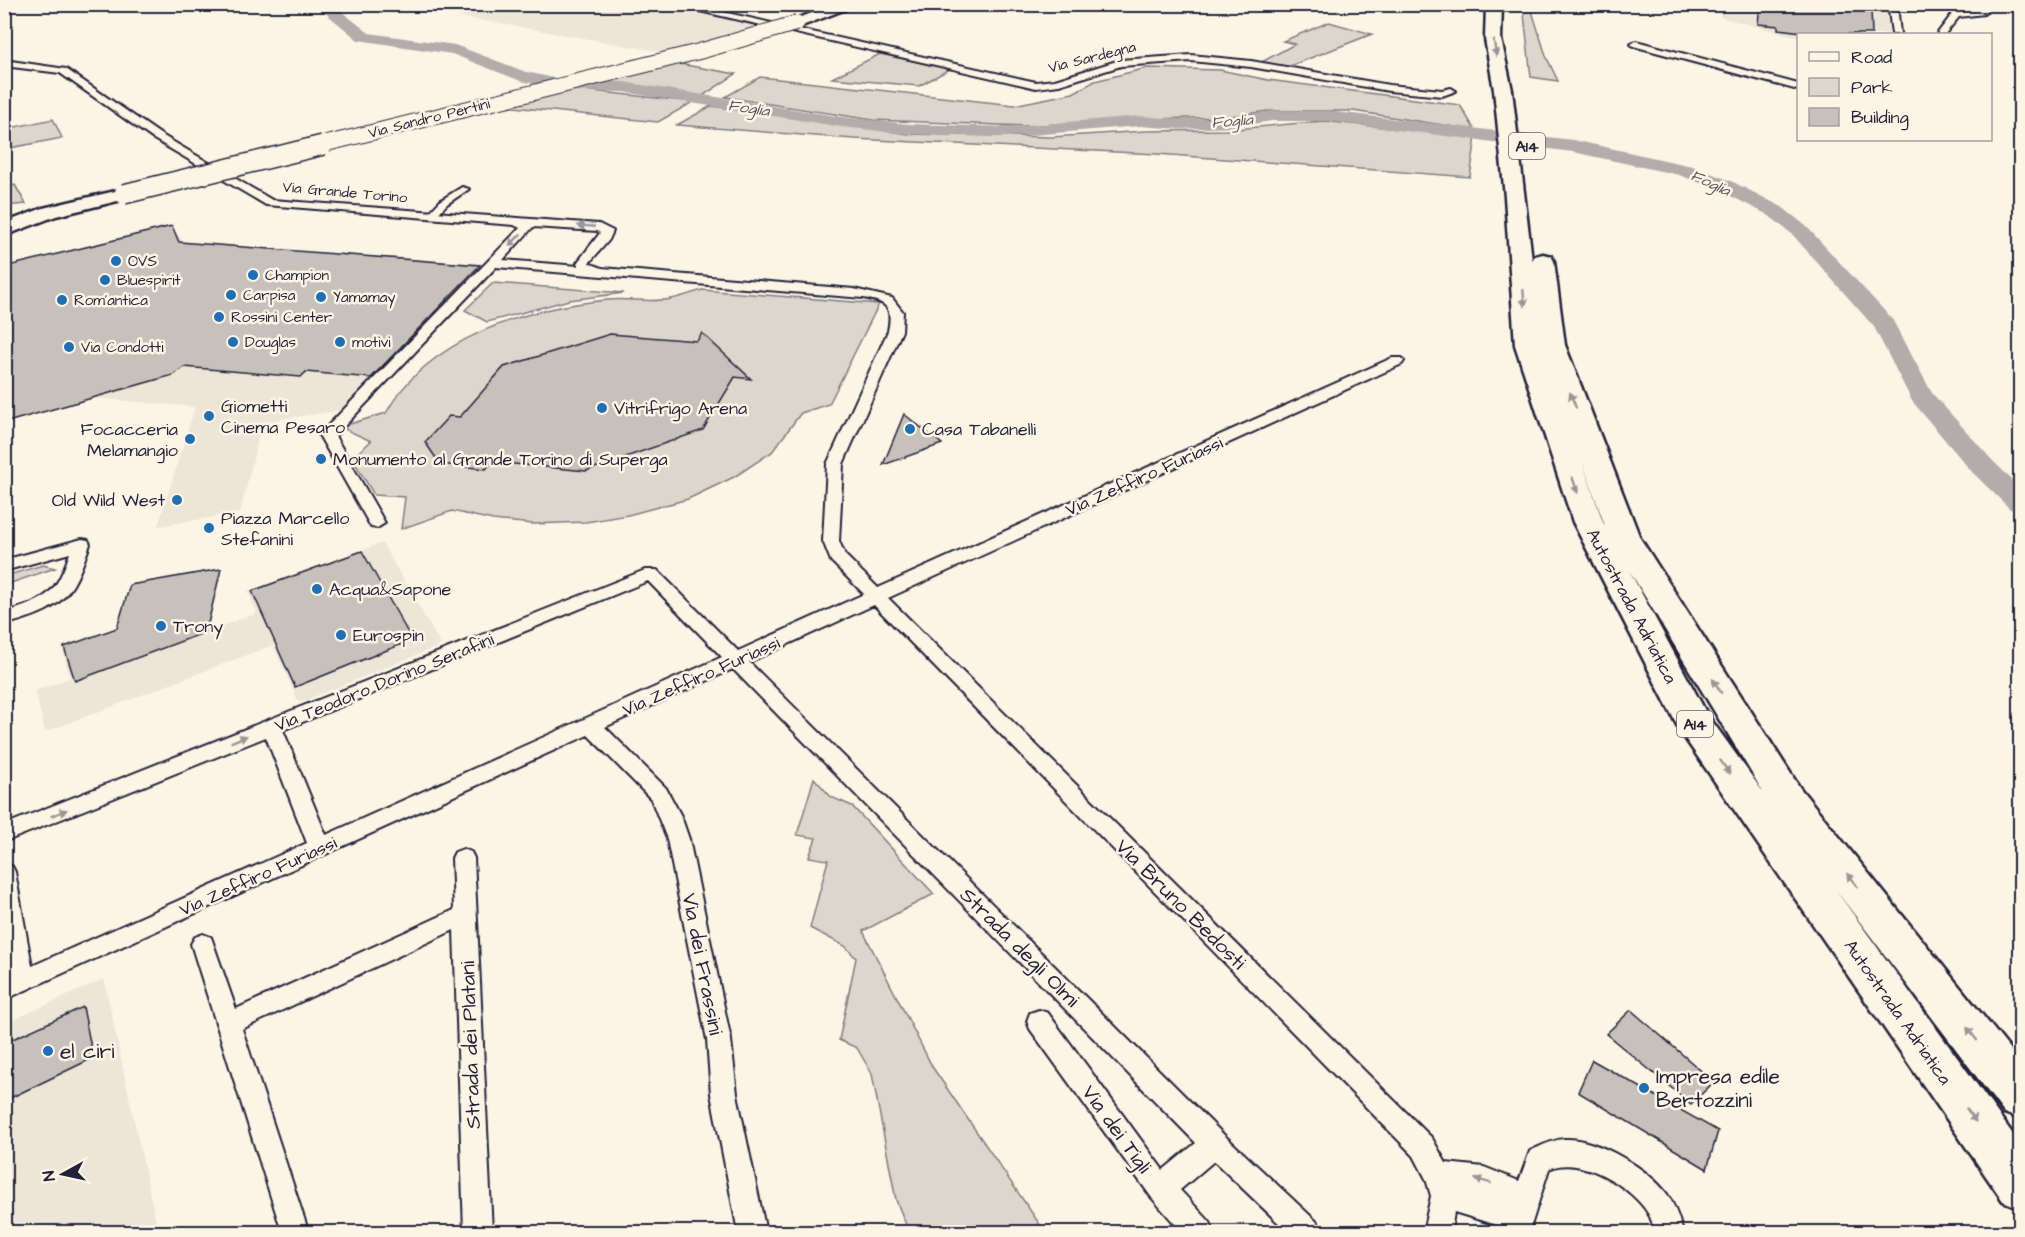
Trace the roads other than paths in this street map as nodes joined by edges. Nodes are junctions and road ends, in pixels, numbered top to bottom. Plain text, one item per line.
1 (673, 4) edge
2 (838, 4) edge
3 (853, 4) edge
4 (1494, 4) edge
5 (1858, 4) edge
6 (1988, 4) edge
7 (1891, 6) edge
8 (793, 22) junction
9 (1896, 33) edge
10 (1942, 33) edge
11 (1636, 44) dead end
12 (5, 64) edge
13 (16, 75) dead end
14 (1797, 87) edge
15 (1451, 91) dead end
16 (96, 94) junction
17 (465, 189) dead end
18 (122, 191) junction
19 (1528, 196) junction
20 (4, 212) edge
21 (431, 216) junction
22 (515, 221) junction
23 (4, 230) edge
24 (493, 262) junction
25 (597, 271) junction
26 (1397, 361) dead end
27 (377, 523) dead end
28 (4, 566) edge
29 (875, 597) junction
30 (4, 620) edge
31 (736, 660) junction
32 (590, 725) junction
33 (273, 728) junction
34 (4, 834) edge
35 (320, 848) junction
36 (463, 858) dead end
37 (4, 872) edge
38 (465, 915) junction
39 (203, 944) dead end
40 (14, 986) edge
41 (1039, 1021) dead end
42 (228, 1024) junction
43 (2020, 1097) edge
44 (1215, 1144) junction
45 (2020, 1184) edge
46 (1441, 1186) junction
47 (1161, 1189) junction
48 (1520, 1216) edge
49 (292, 1224) dead end
50 (478, 1233) edge
51 (752, 1233) edge
52 (1200, 1233) edge
53 (1307, 1233) edge
54 (1437, 1233) edge
55 (1669, 1233) edge

1 - 15 street, Via Sardegna
2 - 8 main road, Via Sandro Pertini
3 - 8 main road, Via Sandro Pertini
4 -> 19 highway, Autostrada Adriatica / A14
5 - 7 street
6 - 10 street
7 - 9 street
8 - 18 main road, Via Sandro Pertini, bridge
11 - 14 street
12 - 16 street, Via Grande Torino
13 - 16 street, Via Grande Torino
16 - 21 street, Via Grande Torino
17 - 21 street
18 - 20 main road, Via Sandro Pertini
18 - 23 main road, Via Sandro Pertini
43 -> 19 highway, Autostrada Adriatica / A14
19 -> 45 highway, Autostrada Adriatica / A14
21 - 22 street, Via Grande Torino
22 -> 24 street
25 -> 22 street, Via Grande Torino
24 - 25 street
24 - 27 street
25 - 29 street, Via Bruno Bedosti
26 - 29 street, Via Zeffiro Furiassi
28 - 30 street
29 - 31 street, Via Zeffiro Furiassi
29 - 46 street, Via Bruno Bedosti
31 - 32 street, Via Zeffiro Furiassi
31 - 33 street, Via Teodoro Dorino Serafini
31 - 44 street, Strada degli Olmi
32 - 35 street, Via Zeffiro Furiassi
32 - 51 street, Via dei Frassini
34 -> 33 street, Via Teodoro Dorino Serafini
33 - 35 street
35 - 40 street, Via Zeffiro Furiassi
36 - 38 street, Strada dei Platani
37 - 40 street
38 - 42 street
38 - 50 street, Strada dei Platani
39 - 42 street
41 - 47 street, Via dei Tigli
42 - 49 street
44 - 47 street
44 - 53 street, Strada degli Olmi
46 - 48 street
46 - 54 street
47 - 52 street, Via dei Tigli
48 - 55 street

